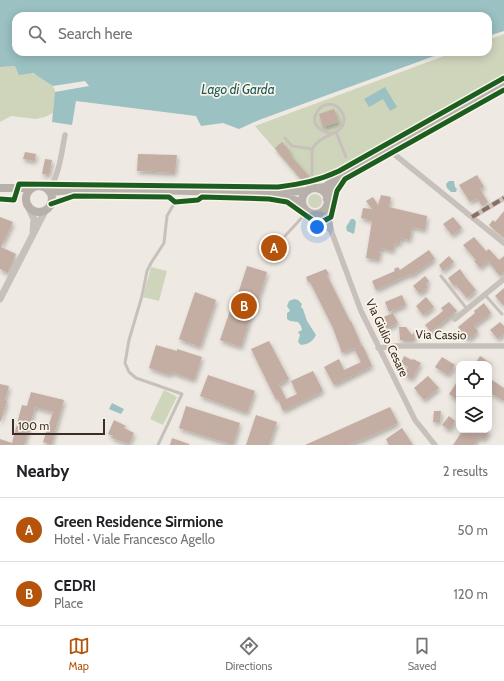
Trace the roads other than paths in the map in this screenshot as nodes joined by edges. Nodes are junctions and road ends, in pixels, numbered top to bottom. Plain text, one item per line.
1 (504, 83) edge
2 (335, 133) junction
3 (65, 135) dead end
4 (284, 138) dead end
5 (312, 148) junction
6 (389, 150) junction
7 (346, 157) dead end
8 (342, 175) junction
9 (1, 188) edge
10 (31, 188) junction
11 (50, 188) junction
12 (312, 189) junction
13 (68, 190) junction
14 (269, 192) junction
15 (504, 198) edge
16 (175, 202) dead end
17 (327, 202) junction
18 (27, 204) junction
19 (51, 204) junction
20 (308, 210) junction
21 (45, 211) junction
22 (472, 217) junction
23 (33, 231) junction
24 (332, 233) junction
25 (285, 236) dead end
26 (504, 243) edge
27 (441, 276) dead end
28 (504, 279) edge
29 (485, 295) junction
30 (0, 299) edge
31 (467, 309) junction
32 (502, 314) dead end
33 (455, 319) dead end
34 (504, 346) edge
35 (378, 348) junction
36 (158, 445) edge
37 (435, 445) edge

1 - 6 main road
2 - 2 lane
2 - 5 lane
2 - 7 lane
3 - 11 street
4 - 5 lane
5 - 12 lane
6 - 8 main road
6 - 22 street
8 - 12 main road
8 - 17 main road
9 - 10 main road
9 - 18 main road
10 - 11 main road
10 - 18 main road
11 - 13 main road
11 - 19 main road
12 - 14 main road
12 - 17 main road
12 - 20 main road
13 - 14 main road
13 - 19 main road
14 - 20 main road
15 - 22 street
16 - 36 lane
17 - 20 main road
17 - 24 street, Via Giulio Cesare
18 - 21 main road
18 - 23 street
19 - 21 main road
20 - 24 street, Via Giulio Cesare
20 - 25 lane
21 - 23 street
22 - 26 street
23 - 30 street
24 - 35 street, Via Giulio Cesare
27 - 31 lane
28 - 29 street
29 - 31 street
29 - 32 lane
31 - 33 street
34 - 35 street, Via Cassio
35 - 37 street, Via Giulio Cesare

